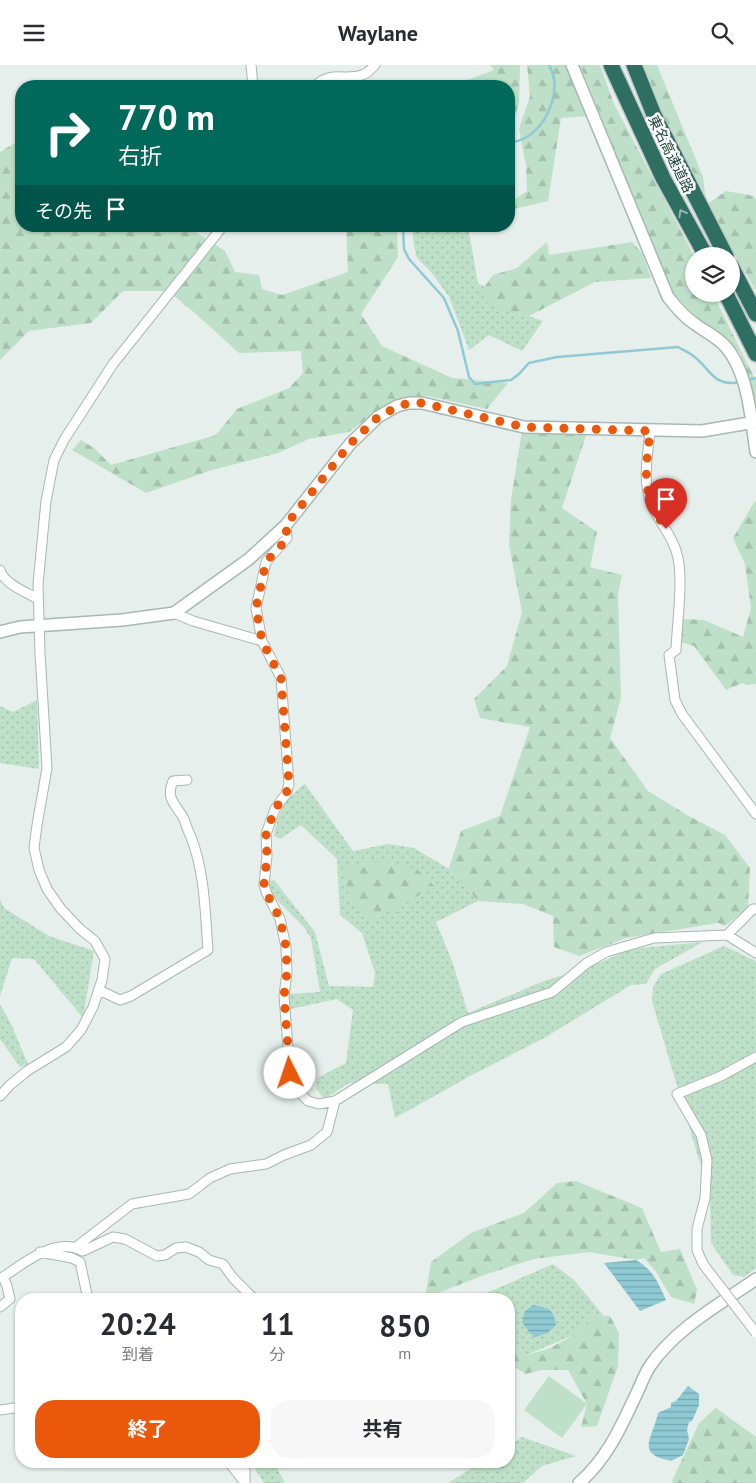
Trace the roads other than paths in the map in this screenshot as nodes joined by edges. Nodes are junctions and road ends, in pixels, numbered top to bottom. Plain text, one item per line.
1 (250, 65) edge
2 (375, 65) edge
3 (572, 65) edge
4 (611, 65) edge
5 (634, 65) edge
6 (252, 80) edge
7 (324, 80) edge
8 (218, 232) edge
9 (701, 247) edge
10 (721, 247) edge
11 (740, 283) edge
12 (730, 302) edge
13 (754, 309) edge
14 (756, 354) edge
15 (754, 422) edge
16 (650, 431) junction
17 (756, 452) edge
18 (286, 525) junction
19 (0, 570) edge
20 (38, 599) junction
21 (174, 613) junction
22 (39, 625) junction
23 (0, 632) edge
24 (262, 641) junction
25 (187, 781) dead end
26 (756, 814) edge
27 (756, 909) edge
28 (727, 935) junction
29 (756, 953) edge
30 (99, 990) junction
31 (756, 1057) edge
32 (0, 1096) edge
33 (335, 1101) junction
34 (76, 1247) junction
35 (40, 1252) junction
36 (756, 1279) edge
37 (87, 1293) edge
38 (248, 1293) edge
39 (0, 1307) edge
40 (756, 1333) edge
41 (15, 1408) edge
42 (0, 1410) edge
43 (233, 1468) edge
44 (244, 1468) edge
45 (245, 1483) edge
46 (579, 1483) edge

1 - 6 street
2 - 7 street
3 - 15 street
9 -> 4 highway, 東名高速道路
5 - 10 highway, 東名高速道路
8 - 20 street
11 - 13 highway
12 - 14 highway
15 - 16 street
15 - 17 street
16 - 18 street
16 - 26 street
18 - 21 street
18 - 24 street
19 - 20 street
20 - 22 street
21 - 22 street
21 - 24 street
22 - 23 street
22 - 30 street
24 - 33 street
25 - 30 street
27 - 28 street
28 - 29 street
28 - 33 street
30 - 32 street
31 - 40 street, bridge
33 - 34 street
34 - 35 street
34 - 38 street
35 - 37 street
35 - 39 street
36 - 46 street
41 - 42 street
43 - 45 street
44 - 45 street

